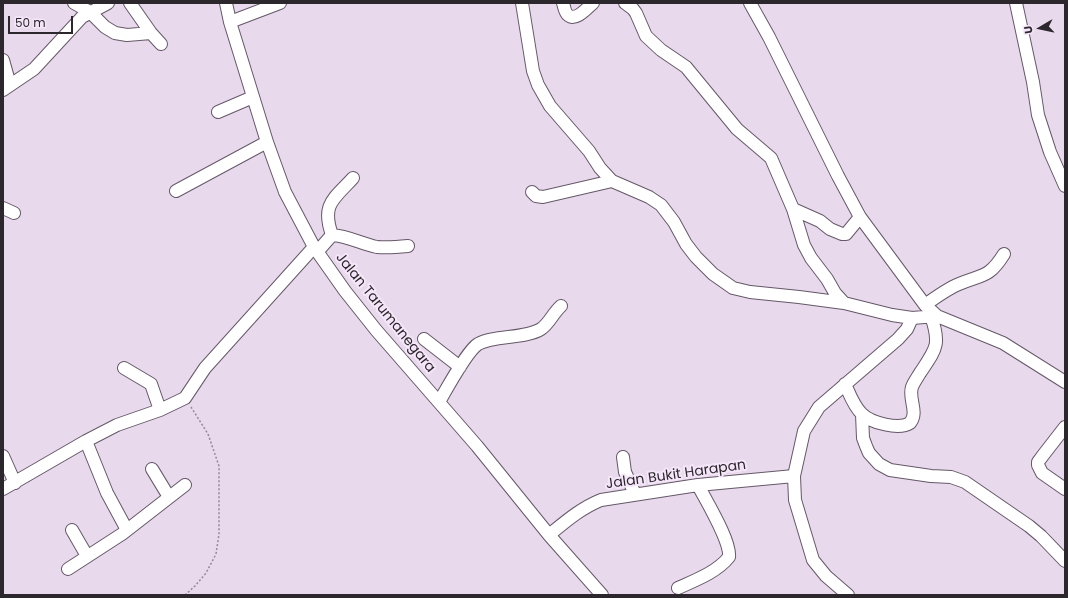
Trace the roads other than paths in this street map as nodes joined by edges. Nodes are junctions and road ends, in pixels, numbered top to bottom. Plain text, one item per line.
1 (74, 3) edge
2 (108, 3) edge
3 (130, 3) edge
4 (226, 3) edge
5 (280, 3) edge
6 (522, 3) edge
7 (563, 3) edge
8 (593, 3) edge
9 (625, 3) edge
10 (750, 3) edge
11 (1016, 3) edge
12 (90, 12) junction
13 (230, 22) junction
14 (151, 33) junction
15 (161, 44) dead end
16 (3, 60) edge
17 (6, 87) edge
18 (253, 97) junction
19 (218, 112) dead end
20 (267, 142) junction
21 (353, 178) dead end
22 (612, 181) junction
23 (1065, 186) edge
24 (176, 191) dead end
25 (532, 192) dead end
26 (794, 209) junction
27 (860, 217) junction
28 (332, 235) junction
29 (408, 246) dead end
30 (316, 249) junction
31 (1004, 254) dead end
32 (844, 303) junction
33 (925, 305) junction
34 (561, 306) dead end
35 (934, 316) junction
36 (912, 318) junction
37 (424, 339) dead end
38 (460, 367) junction
39 (124, 368) dead end
40 (1065, 382) edge
41 (845, 384) junction
42 (439, 402) junction
43 (160, 410) junction
44 (862, 414) junction
45 (1065, 427) edge
46 (86, 440) junction
47 (3, 456) edge
48 (623, 457) dead end
49 (152, 470) dead end
50 (794, 476) junction
51 (15, 483) junction
52 (185, 485) dead end
53 (698, 485) junction
54 (3, 489) edge
55 (1065, 489) edge
56 (635, 494) junction
57 (169, 497) junction
58 (72, 530) dead end
59 (127, 530) junction
60 (549, 534) junction
61 (87, 556) junction
62 (1065, 561) edge
63 (68, 569) dead end
64 (678, 588) dead end
65 (602, 595) edge
66 (848, 595) edge

1 - 12 street
2 - 12 street
3 - 14 street
4 - 13 street, Jalan Tarumanegara
5 - 13 street
6 - 22 street
7 - 8 street
9 - 26 street
10 - 27 street
11 - 23 street
12 - 14 street
12 - 17 street
13 - 18 street, Jalan Tarumanegara
14 - 15 street
16 - 17 street
18 - 19 street
18 - 20 street, Jalan Tarumanegara
20 - 24 street
20 - 30 street, Jalan Tarumanegara
21 - 28 street
22 - 25 street
22 - 32 street
26 - 27 street
26 - 32 street
27 - 33 street
28 - 29 street
28 - 30 street
30 - 42 street, Jalan Tarumanegara
30 - 43 street
31 - 33 street
32 - 36 street
33 - 35 street
34 - 38 street
35 - 36 street
35 - 40 street
35 - 44 street
36 - 41 street
37 - 38 street
38 - 42 street
39 - 43 street
41 - 44 street
41 - 50 street
42 - 60 street, Jalan Tarumanegara
43 - 46 street
44 - 62 street
45 - 55 street
46 - 51 street
46 - 59 street
47 - 51 street
48 - 56 street
49 - 57 street
50 - 53 street, Jalan Bukit Harapan
50 - 66 street
51 - 54 street
52 - 57 street
53 - 56 street, Jalan Bukit Harapan
53 - 64 street
56 - 60 street, Jalan Bukit Harapan
57 - 59 street
58 - 61 street
59 - 61 street
60 - 65 street, Jalan Tarumanegara
61 - 63 street

